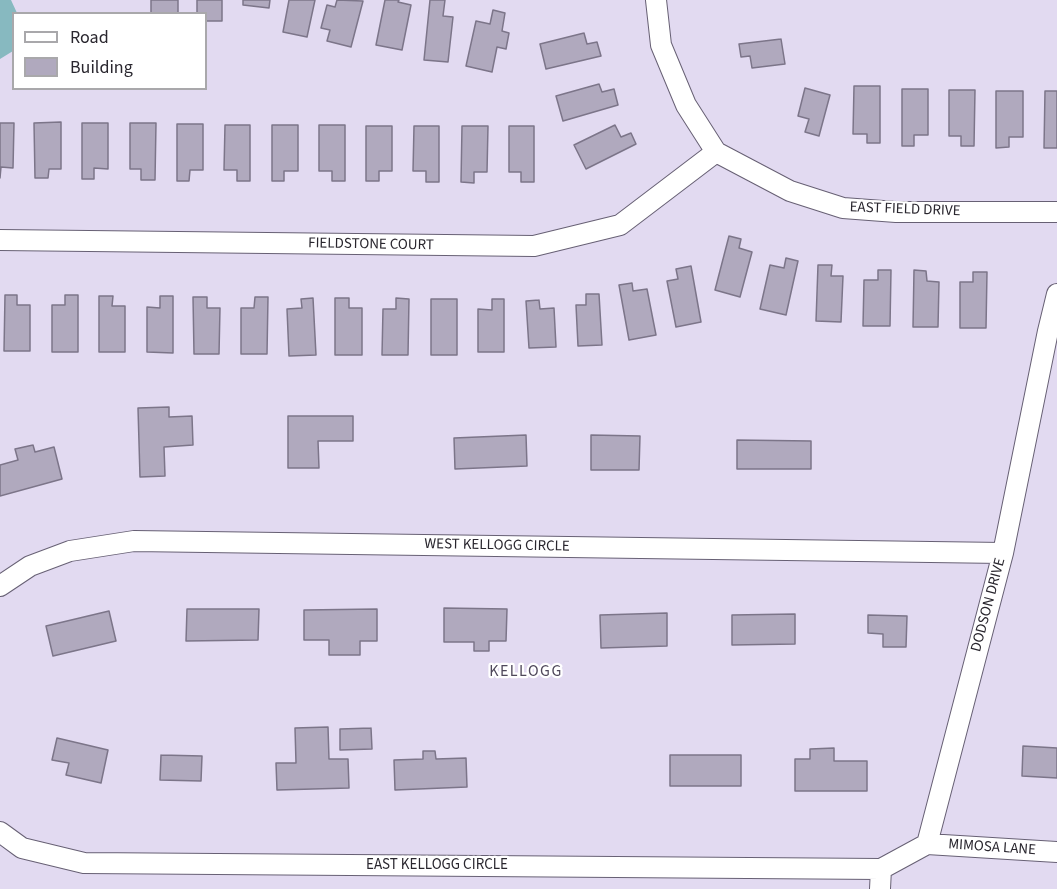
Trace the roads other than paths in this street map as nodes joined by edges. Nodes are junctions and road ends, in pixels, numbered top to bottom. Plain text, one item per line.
1 (656, 0) edge
2 (716, 152) junction
3 (1057, 212) edge
4 (0, 240) edge
5 (1057, 294) edge
6 (1003, 553) junction
7 (0, 586) edge
8 (0, 832) edge
9 (927, 844) junction
10 (1057, 852) edge
11 (881, 869) junction
12 (880, 889) edge

1 - 2 street, EAST FIELD DRIVE
2 - 3 street, EAST FIELD DRIVE
2 - 4 street, FIELDSTONE COURT
5 - 6 street, DODSON DRIVE
6 - 7 street, WEST KELLOGG CIRCLE
6 - 9 street, DODSON DRIVE
8 - 11 street, EAST KELLOGG CIRCLE
9 - 10 street, MIMOSA LANE
9 - 11 street
11 - 12 street

